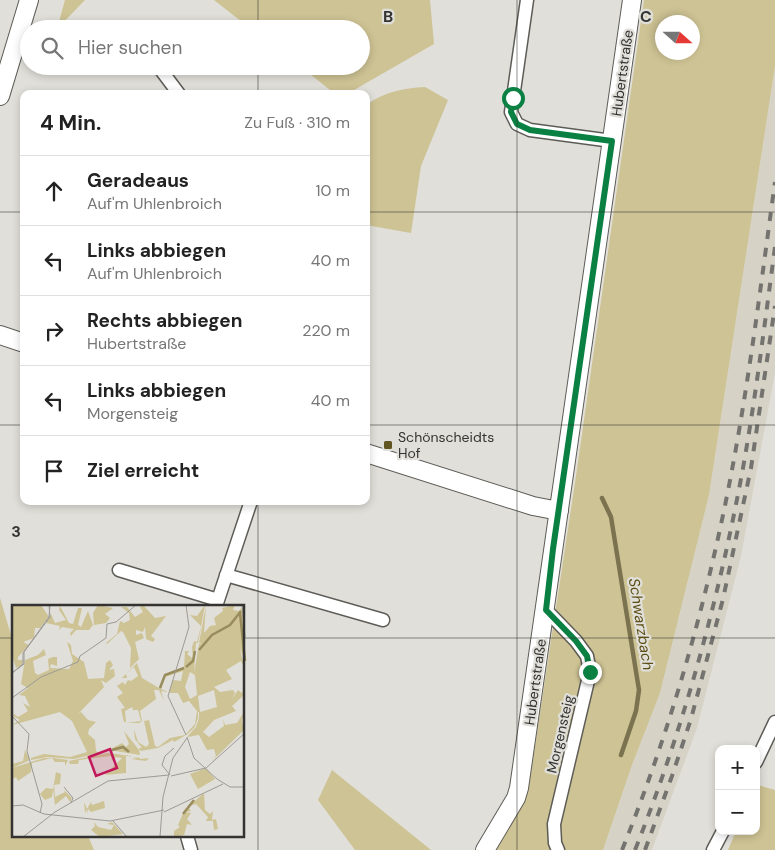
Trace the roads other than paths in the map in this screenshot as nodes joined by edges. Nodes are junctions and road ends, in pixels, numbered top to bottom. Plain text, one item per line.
1 (29, 0) edge
2 (527, 0) edge
3 (632, 0) edge
4 (23, 20) edge
5 (20, 30) edge
6 (165, 75) edge
7 (176, 90) edge
8 (0, 96) edge
9 (612, 141) junction
10 (0, 335) edge
11 (20, 342) edge
12 (370, 454) edge
13 (250, 505) edge
14 (559, 511) junction
15 (119, 570) dead end
16 (226, 575) junction
17 (217, 603) edge
18 (546, 610) junction
19 (383, 620) dead end
20 (774, 728) edge
21 (760, 754) edge
22 (721, 835) edge
23 (486, 850) edge
24 (558, 850) edge
25 (713, 850) edge

1 - 4 street
2 - 9 street
3 - 9 street, Hubertstraße
5 - 8 street
6 - 7 street
9 - 14 street, Hubertstraße
10 - 11 street
12 - 14 street
13 - 16 street
14 - 18 street, Hubertstraße
15 - 17 street
16 - 17 street
16 - 19 street
18 - 23 street, Hubertstraße
18 - 24 street, Morgensteig
20 - 21 street
22 - 25 street

